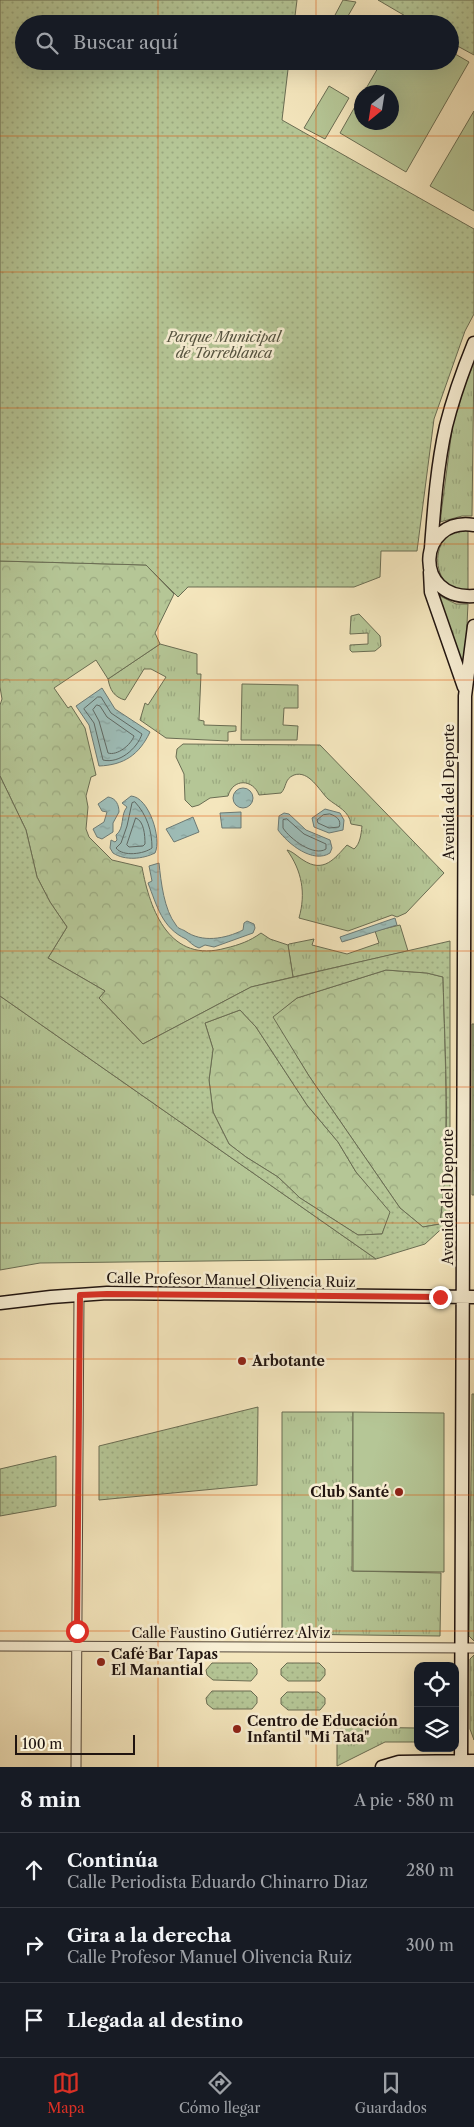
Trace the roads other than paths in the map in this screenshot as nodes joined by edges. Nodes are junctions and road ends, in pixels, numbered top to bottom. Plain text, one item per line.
1 (474, 343) edge
2 (474, 526) edge
3 (431, 548) junction
4 (430, 570) junction
5 (474, 596) edge
6 (474, 626) edge
7 (465, 693) junction
8 (464, 879) junction
9 (474, 896) edge
10 (474, 945) edge
11 (463, 968) junction
12 (80, 1295) junction
13 (468, 1297) edge
14 (0, 1303) edge
15 (0, 1646) edge
16 (77, 1646) junction
17 (468, 1648) edge
18 (466, 1763) edge
19 (76, 1767) edge
20 (382, 1767) edge

1 - 3 street
2 - 3 street
3 - 4 street, Avenida del Deporte
4 - 5 street
4 - 7 street, Avenida del Deporte
6 - 7 street, Avenida del Deporte
7 - 8 street, Avenida del Deporte
8 - 9 street
8 - 11 street, Avenida del Deporte
10 - 11 street
11 - 13 street, Avenida del Deporte
12 - 13 street, Calle Profesor Manuel Olivencia Ruiz
12 - 14 street, Calle Profesor Manuel Olivencia Ruiz
12 - 16 street
13 - 17 street, Avenida del Deporte
15 - 16 street, Calle Faustino Gutiérrez Alviz
16 - 17 street, Calle Faustino Gutiérrez Alviz
16 - 19 street
17 - 18 street, Avenida del Deporte
18 - 20 street

